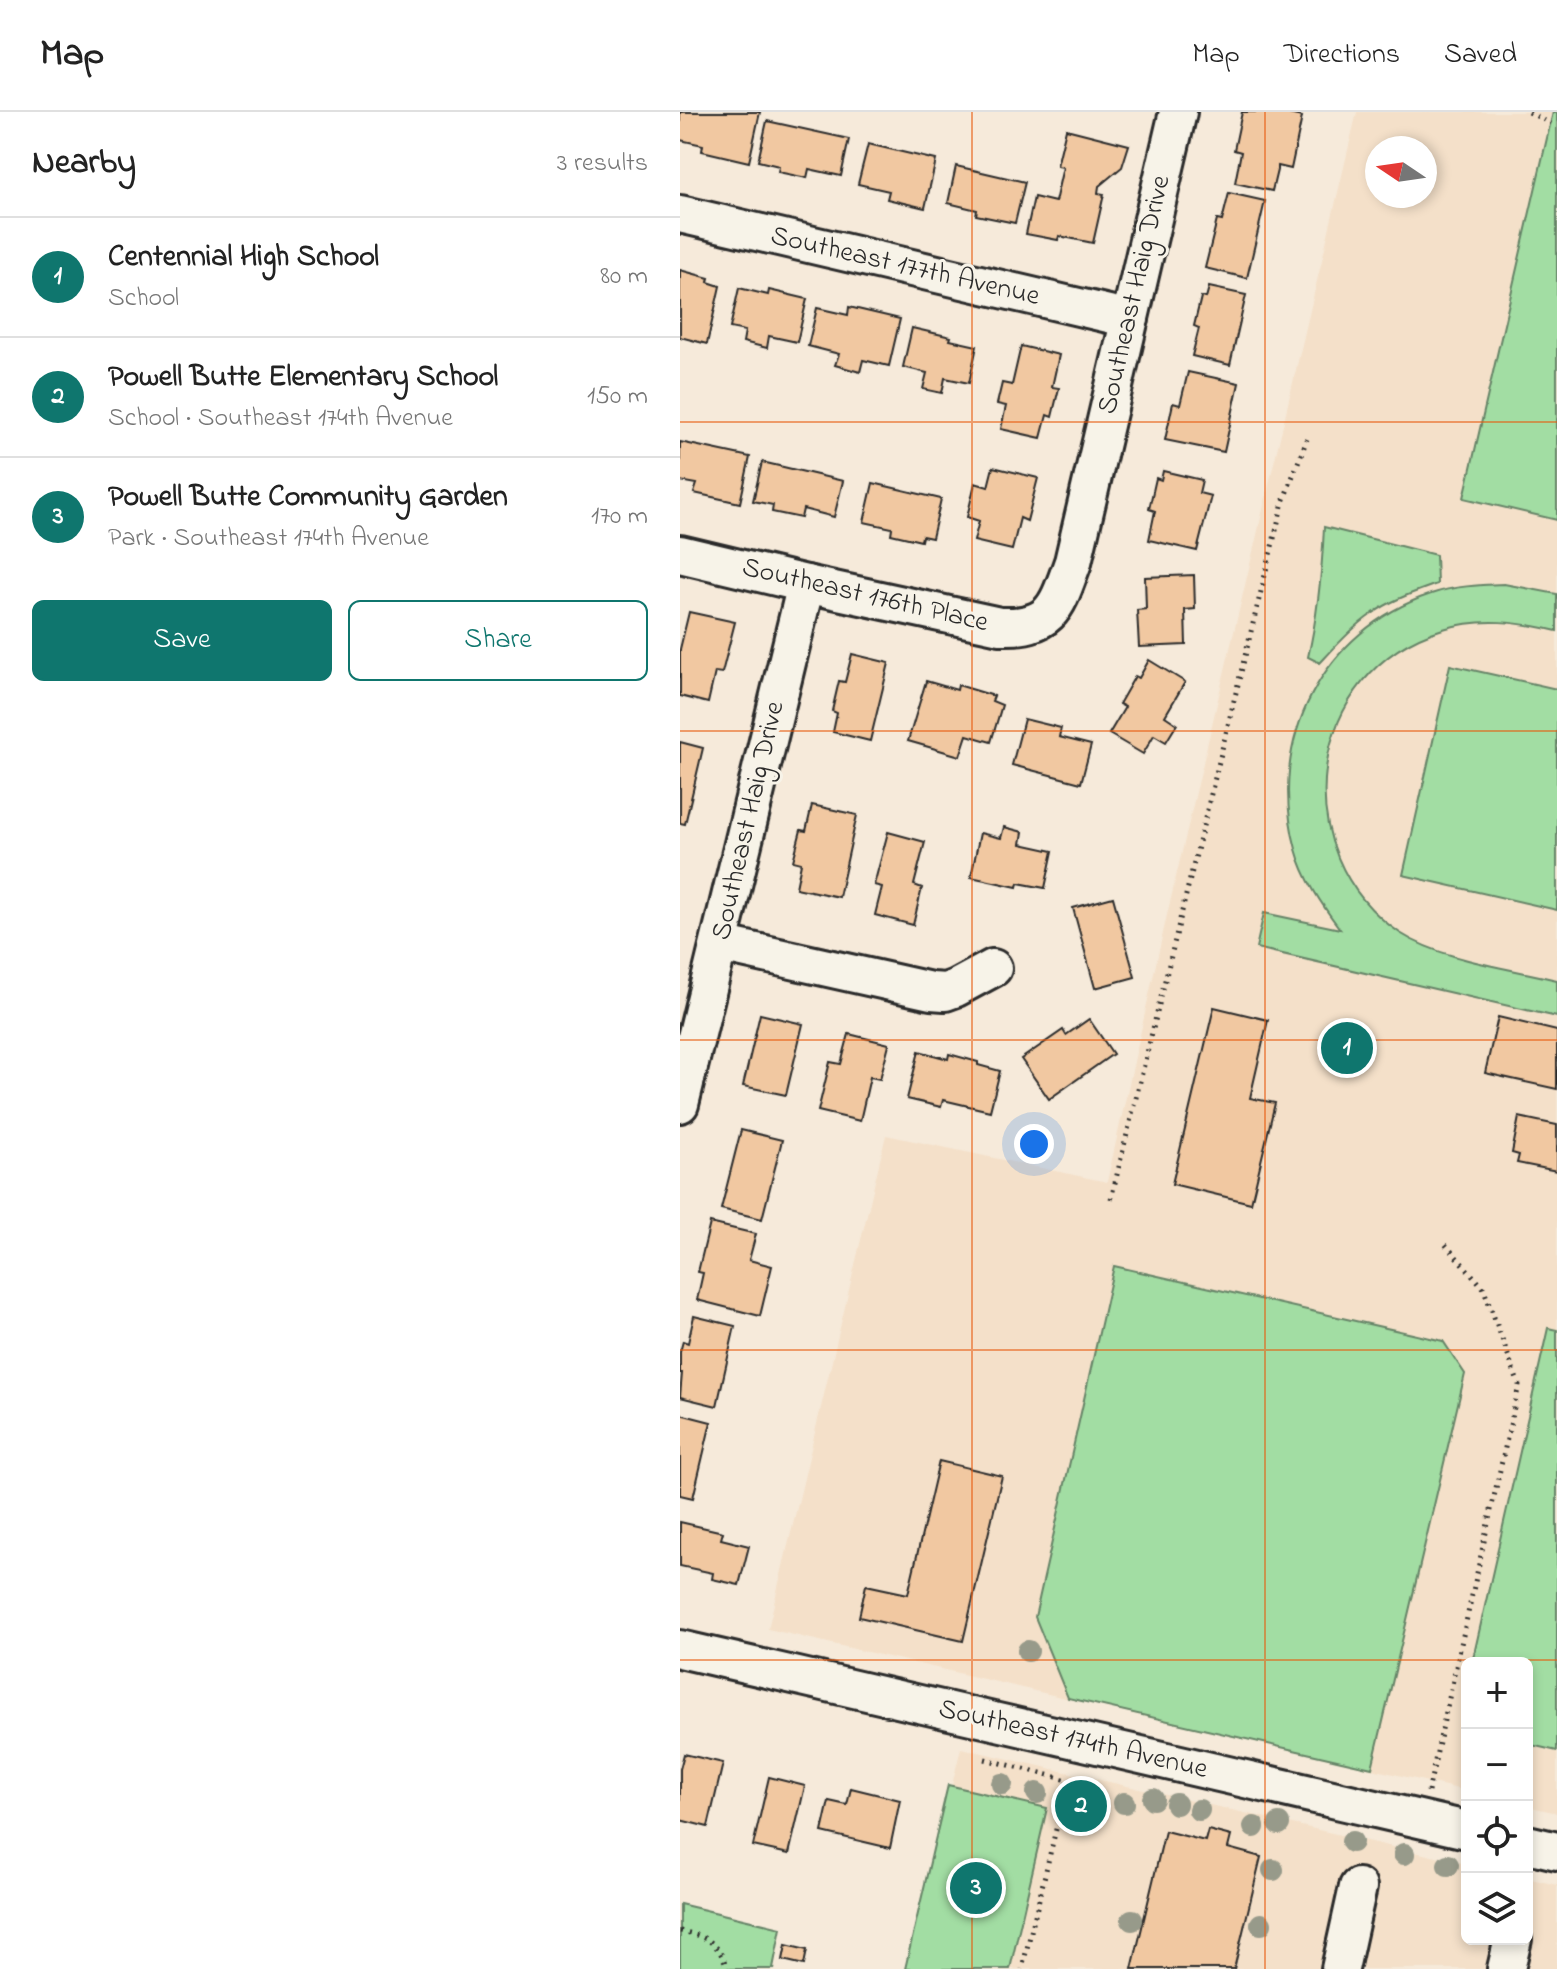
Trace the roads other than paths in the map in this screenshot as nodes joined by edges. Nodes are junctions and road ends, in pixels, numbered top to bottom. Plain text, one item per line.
1 (1178, 112) edge
2 (680, 214) edge
3 (1130, 319) junction
4 (680, 554) edge
5 (806, 584) junction
6 (1049, 614) joint
7 (720, 944) junction
8 (993, 968) dead end
9 (680, 1103) edge
10 (680, 1649) edge
11 (1461, 1829) edge
12 (1533, 1845) edge
13 (1557, 1851) edge
14 (1358, 1887) dead end
15 (1512, 1945) edge
16 (1346, 1968) edge
17 (1506, 1969) edge

1 - 3 street, Southeast Haig Drive
2 - 3 street, Southeast 177th Avenue
3 - 6 street, Southeast Haig Drive
4 - 5 street, Southeast 176th Place
5 - 6 street, Southeast 176th Place
5 - 7 street, Southeast Haig Drive
7 - 8 street
7 - 9 street, Southeast Haig Drive
10 - 11 street, Southeast 174th Avenue
12 - 13 street
14 - 16 street
15 - 17 street

